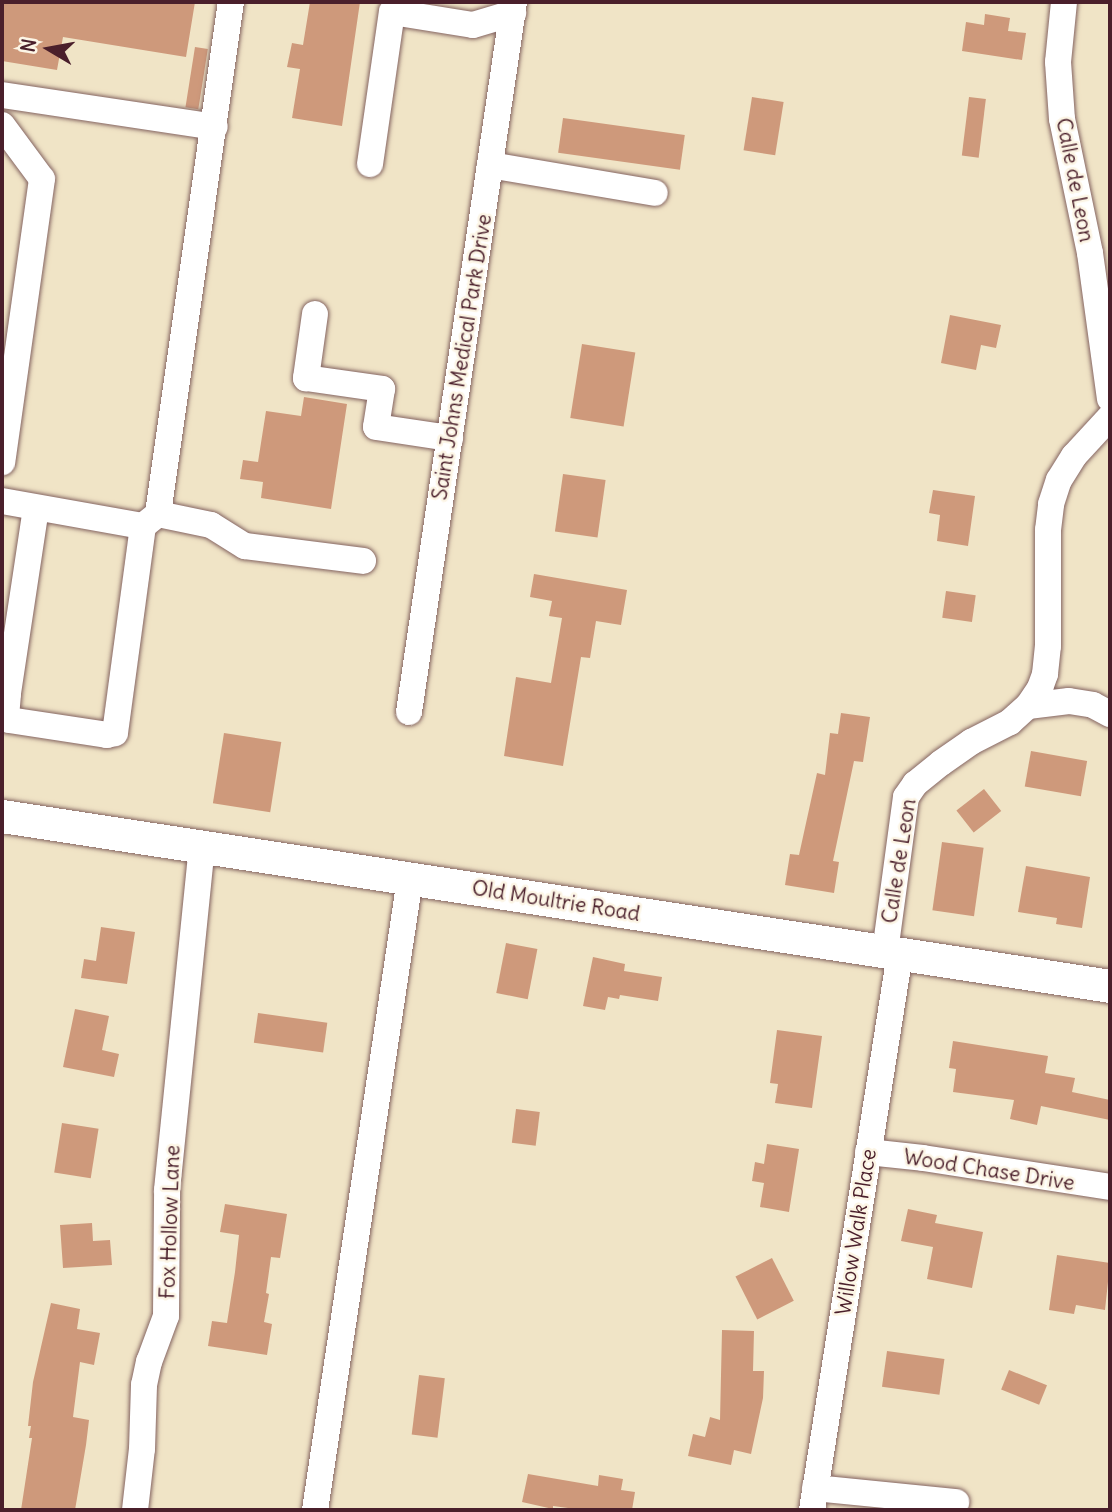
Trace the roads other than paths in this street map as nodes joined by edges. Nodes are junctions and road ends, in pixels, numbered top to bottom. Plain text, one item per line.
1 (231, 2) edge
2 (1064, 2) edge
3 (513, 7) edge
4 (2, 95) edge
5 (2, 125) edge
6 (215, 127) junction
7 (370, 164) dead end
8 (491, 164) junction
9 (655, 193) dead end
10 (315, 314) dead end
11 (1110, 399) edge
12 (6, 405) edge
13 (1110, 417) edge
14 (450, 438) junction
15 (2, 462) edge
16 (2, 501) edge
17 (36, 508) junction
18 (151, 520) junction
19 (363, 561) dead end
20 (1028, 706) junction
21 (409, 712) dead end
22 (1110, 715) edge
23 (2, 816) edge
24 (202, 847) junction
25 (410, 879) junction
26 (892, 953) junction
27 (1110, 986) edge
28 (868, 1152) junction
29 (1110, 1187) edge
30 (814, 1499) edge
31 (956, 1502) dead end
32 (135, 1510) edge
33 (315, 1510) edge

1 - 6 street
2 - 11 street, Calle de Leon
3 - 7 street
3 - 8 street, Saint Johns Medical Park Drive
4 - 6 street
5 - 12 street
6 - 18 street
8 - 9 street
8 - 14 street, Saint Johns Medical Park Drive
10 - 14 street
12 - 15 street
13 - 20 street, Calle de Leon
14 - 21 street, Saint Johns Medical Park Drive
16 - 17 street
17 - 18 street
17 - 18 street
18 - 19 street
20 - 22 street
20 - 26 street, Calle de Leon
23 - 24 main road, Old Moultrie Road
24 - 25 main road, Old Moultrie Road
24 - 32 street, Fox Hollow Lane
25 - 26 main road, Old Moultrie Road
25 - 33 street
26 - 27 main road, Old Moultrie Road
26 - 28 street, Willow Walk Place
28 - 29 street, Wood Chase Drive
28 - 30 street, Willow Walk Place
30 - 31 street

